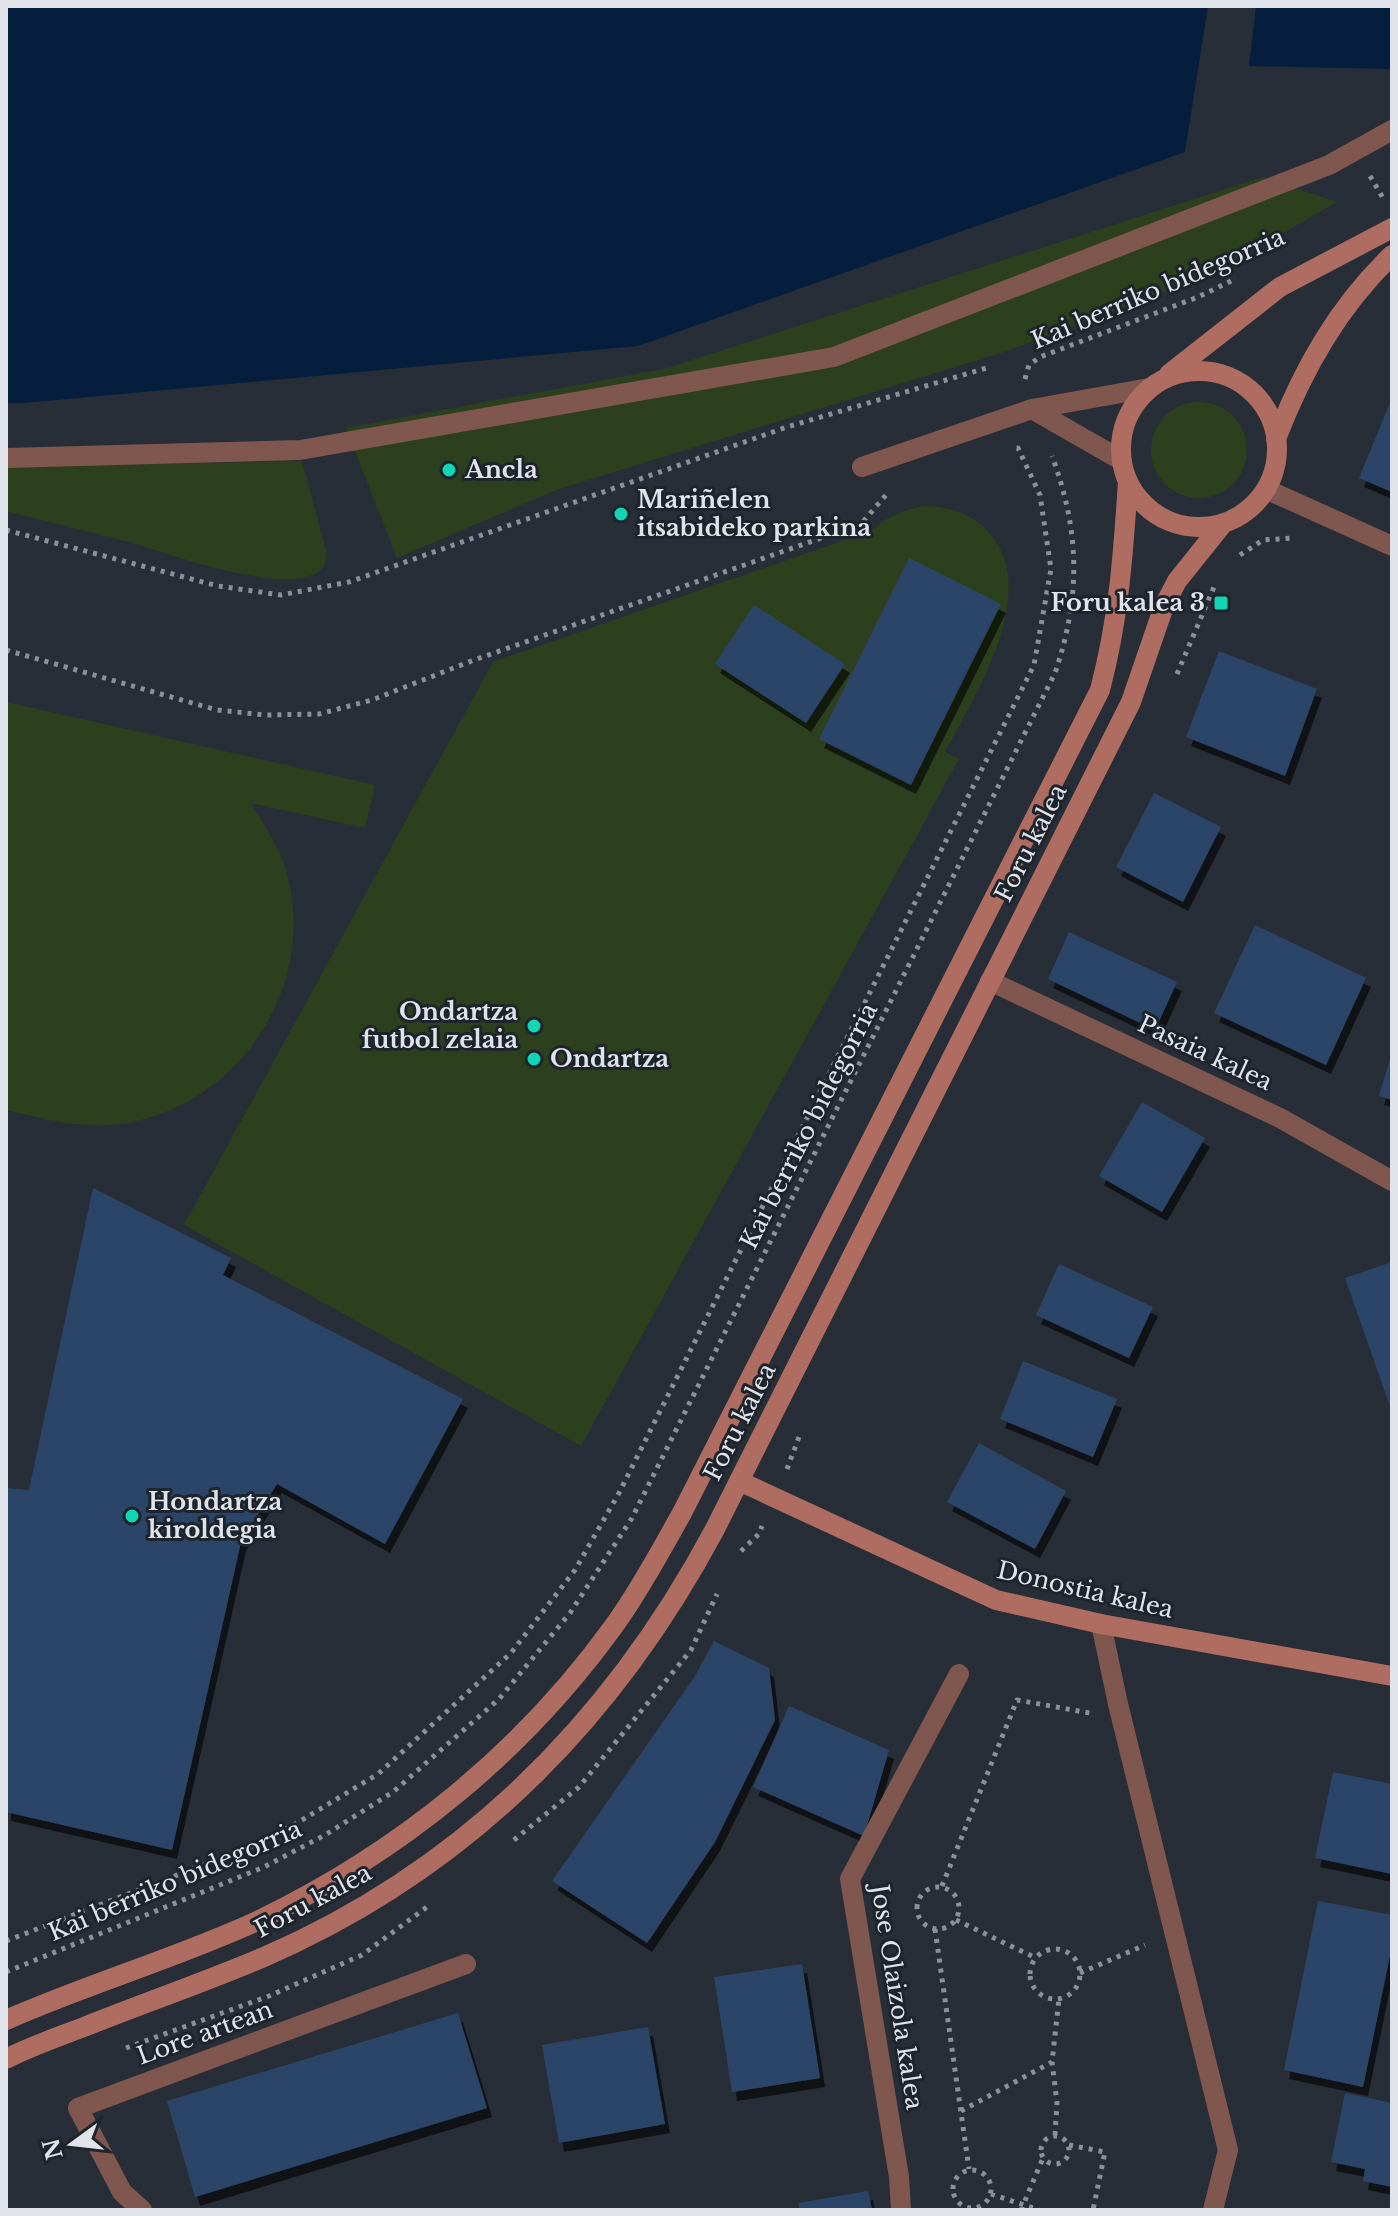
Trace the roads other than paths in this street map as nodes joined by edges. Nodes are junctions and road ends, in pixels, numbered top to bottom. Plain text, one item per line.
1 (1392, 130) edge
2 (1392, 228) edge
3 (1392, 255) edge
4 (1157, 382) junction
5 (1032, 409) junction
6 (1276, 439) junction
7 (6, 458) edge
8 (1121, 460) junction
9 (862, 467) dead end
10 (1128, 482) junction
11 (1268, 490) junction
12 (1221, 526) junction
13 (1392, 546) edge
14 (990, 981) junction
15 (1392, 1181) edge
16 (739, 1481) junction
17 (1101, 1624) junction
18 (959, 1674) dead end
19 (1392, 1676) edge
20 (466, 1964) dead end
21 (6, 2020) edge
22 (6, 2059) edge
23 (142, 2210) edge
24 (901, 2210) edge
25 (1213, 2210) edge

1 - 7 street
2 - 4 street
3 - 6 street
4 - 5 street
4 - 6 street
4 - 8 street
5 - 8 street
5 - 9 street
6 - 11 street
8 - 10 street
10 - 12 street
10 - 21 street, Foru kalea
11 - 12 street
11 - 13 street
12 - 14 street, Foru kalea
14 - 15 street, Pasaia kalea
14 - 16 street, Foru kalea
16 - 17 street, Donostia kalea
16 - 22 street, Foru kalea
17 - 19 street, Donostia kalea
17 - 25 street
18 - 24 street, Jose Olaizola kalea
20 - 23 street, Lore artean

